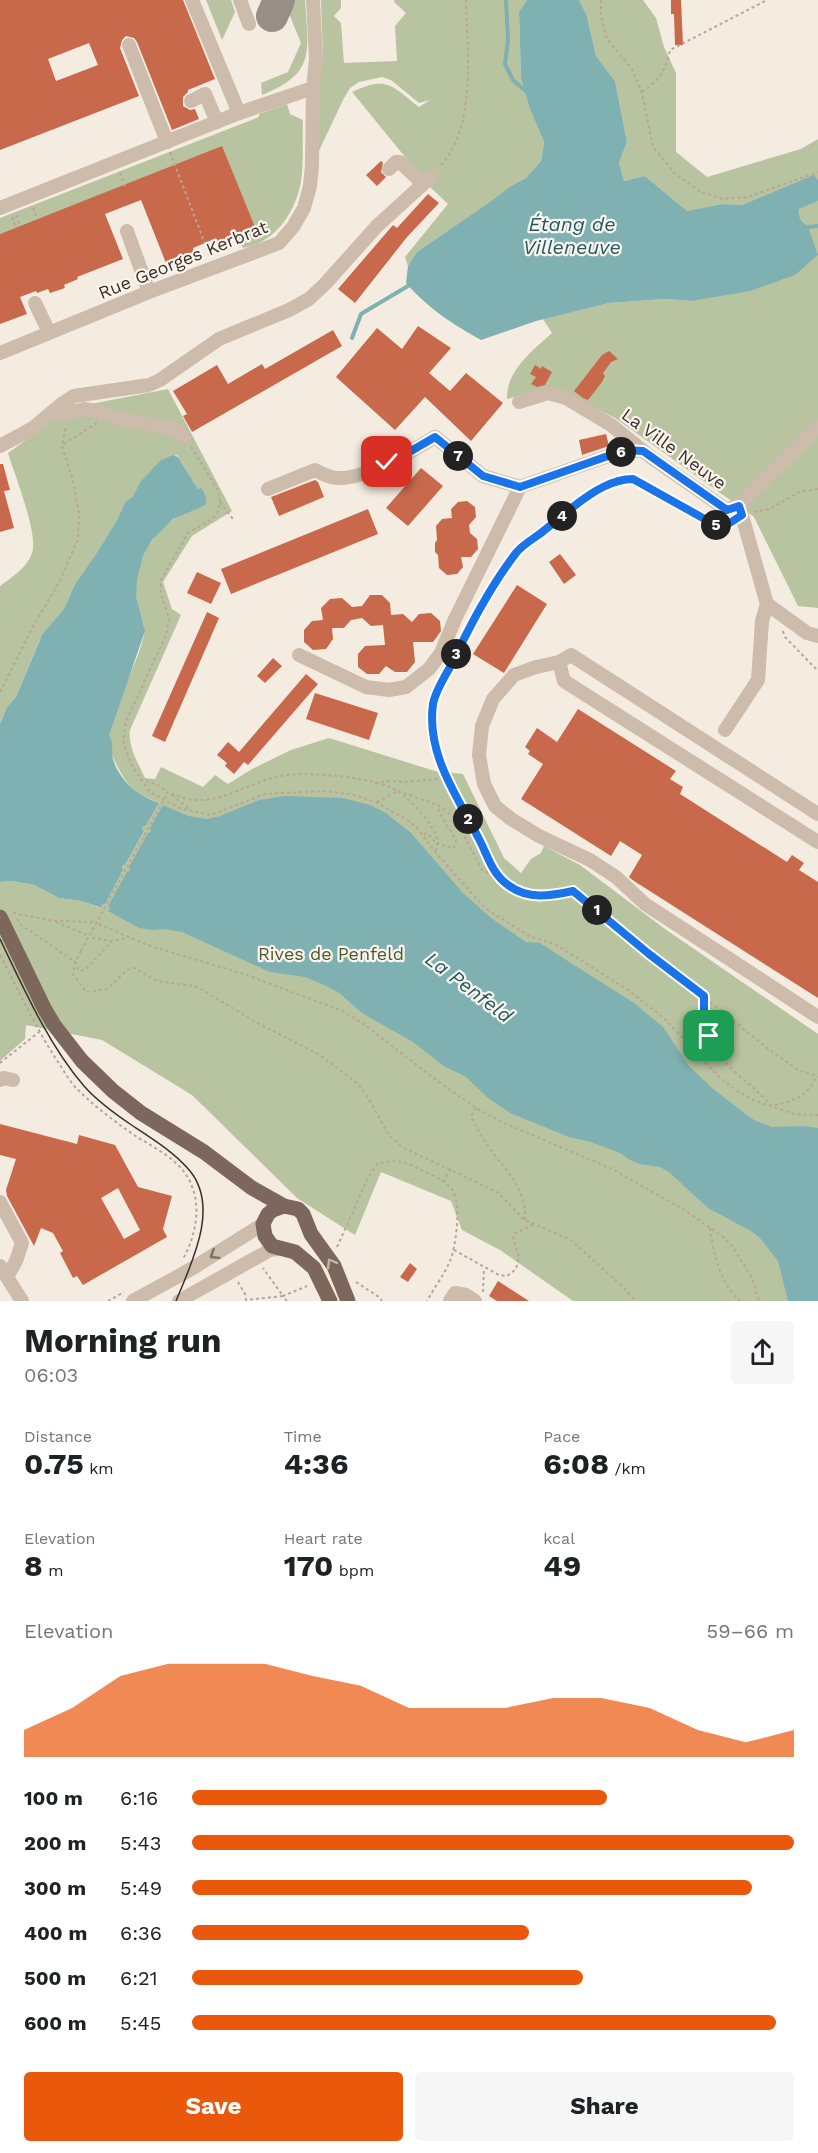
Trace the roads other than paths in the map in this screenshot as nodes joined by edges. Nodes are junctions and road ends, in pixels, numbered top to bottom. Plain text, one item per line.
1 (192, 0) edge
2 (240, 0) edge
3 (313, 0) edge
4 (249, 24) dead end
5 (129, 45) dead end
6 (313, 88) junction
7 (191, 100) dead end
8 (238, 113) junction
9 (217, 122) junction
10 (167, 142) junction
11 (388, 169) dead end
12 (0, 208) edge
13 (127, 231) dead end
14 (149, 292) junction
15 (35, 303) dead end
16 (49, 332) junction
17 (0, 352) edge
18 (519, 402) dead end
19 (52, 412) junction
20 (818, 427) edge
21 (184, 436) road end
22 (0, 446) edge
23 (643, 451) junction
24 (520, 487) junction
25 (268, 489) dead end
26 (740, 510) junction
27 (770, 607) junction
28 (818, 636) edge
29 (299, 655) dead end
30 (559, 662) junction
31 (724, 730) dead end
32 (818, 814) edge
33 (818, 843) edge
34 (6, 914) edge
35 (818, 1017) edge
36 (237, 1178) junction
37 (0, 1202) edge
38 (284, 1206) junction
39 (264, 1222) junction
40 (308, 1228) junction
41 (283, 1250) junction
42 (3, 1271) edge
43 (22, 1301) edge
44 (133, 1301) edge
45 (179, 1301) edge
46 (330, 1301) edge
47 (348, 1301) edge
48 (450, 1301) edge
49 (475, 1301) edge

1 - 8 street
2 - 4 street
3 - 6 street, Rue Georges Kerbrat
5 - 10 street
6 - 8 street
6 - 14 street, Rue Georges Kerbrat
7 - 9 street
8 - 9 street
9 - 10 street
10 - 12 street
11 - 19 street
13 - 14 street
14 - 16 street, Rue Georges Kerbrat
15 - 16 street
16 - 17 street, Rue Georges Kerbrat
18 - 23 street, La Ville Neuve
19 - 21 street
19 - 22 street
20 - 26 street, La Ville Neuve
23 - 24 street
23 - 26 street, La Ville Neuve
24 - 25 street
24 - 29 street
26 - 27 street
27 - 28 street
27 - 31 street
30 - 32 street
30 - 33 street
30 - 35 street
34 - 36 main road
36 - 38 main road
36 - 39 main road
37 - 42 street
38 - 39 main road
38 - 40 main road
39 - 41 main road
39 -> 44 street
40 - 41 main road
47 -> 40 main road
41 - 45 street
41 - 46 main road
42 - 43 street
48 - 49 street

